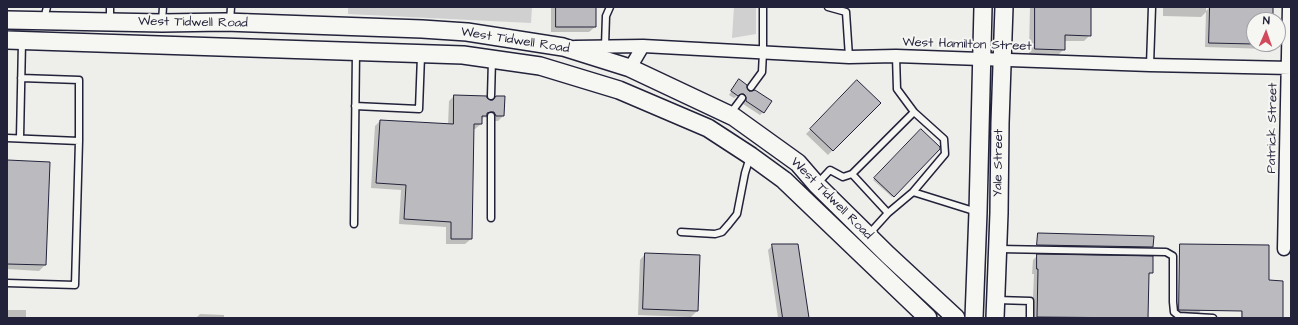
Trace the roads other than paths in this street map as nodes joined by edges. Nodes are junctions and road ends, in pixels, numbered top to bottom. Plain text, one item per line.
1 (610, 7) edge
2 (762, 7) edge
3 (828, 7) edge
4 (983, 7) edge
5 (1004, 7) edge
6 (1152, 7) edge
7 (1289, 7) edge
8 (46, 14) edge
9 (110, 14) edge
10 (162, 15) edge
11 (229, 17) edge
12 (7, 20) edge
13 (25, 20) junction
14 (422, 30) junction
15 (15, 40) edge
16 (223, 46) junction
17 (605, 46) junction
18 (643, 46) junction
19 (563, 47) junction
20 (356, 51) junction
21 (763, 52) junction
22 (421, 54) junction
23 (896, 56) junction
24 (849, 57) junction
25 (981, 59) junction
26 (492, 60) junction
27 (1002, 60) junction
28 (1150, 65) junction
29 (630, 68) junction
30 (1289, 68) edge
31 (22, 78) junction
32 (751, 87) dead end
33 (619, 90) junction
34 (491, 96) dead end
35 (742, 98) dead end
36 (355, 106) junction
37 (914, 112) junction
38 (729, 115) junction
39 (491, 116) dead end
40 (7, 138) edge
41 (20, 138) junction
42 (79, 141) junction
43 (751, 156) junction
44 (852, 174) junction
45 (817, 185) junction
46 (913, 192) junction
47 (801, 198) junction
48 (978, 212) junction
49 (888, 213) junction
50 (999, 213) junction
51 (491, 218) dead end
52 (354, 224) dead end
53 (681, 232) dead end
54 (868, 235) junction
55 (997, 248) junction
56 (1284, 249) dead end
57 (7, 283) edge
58 (995, 300) junction
59 (928, 318) edge
60 (956, 318) edge
61 (974, 318) edge
62 (995, 318) edge
63 (1030, 318) edge
64 (1213, 318) edge

1 - 17 lane
2 - 21 lane
3 - 24 lane
4 - 25 main road, Yale Street
5 - 27 main road, Yale Street
6 - 28 lane
7 - 30 street, Patrick Street
8 - 9 main road, West Tidwell Road
8 - 13 main road, West Tidwell Road
9 - 10 main road, West Tidwell Road
10 - 11 main road, West Tidwell Road
11 - 14 main road, West Tidwell Road
11 - 16 main road
12 - 13 main road, West Tidwell Road
13 - 15 main road
14 - 19 main road, West Tidwell Road
14 - 22 main road
15 - 16 main road, West Tidwell Road
15 - 31 lane
16 - 20 main road, West Tidwell Road
17 - 18 street, West Hamilton Street
17 - 19 street, West Hamilton Street
18 - 21 street, West Hamilton Street
18 - 29 street
19 - 29 main road, West Tidwell Road
20 - 22 main road, West Tidwell Road
20 - 36 lane
21 - 24 street, West Hamilton Street
21 - 32 lane
22 - 26 main road, West Tidwell Road
22 - 36 lane
23 - 24 street, West Hamilton Street
23 - 25 street, West Hamilton Street
23 - 37 lane
25 - 27 street, West Hamilton Street
25 - 48 main road, Yale Street
26 - 33 main road, West Tidwell Road
26 - 34 lane
27 - 28 street, West Hamilton Street
27 - 50 main road, Yale Street
28 - 30 street, West Hamilton Street
29 - 33 main road
29 - 38 main road, West Tidwell Road
30 - 56 street, Patrick Street
31 - 41 lane
31 - 42 lane
33 - 43 main road, West Tidwell Road
35 - 38 lane
36 - 52 lane
37 - 44 lane
37 - 46 lane
38 - 45 main road, West Tidwell Road
39 - 51 lane
40 - 41 lane
41 - 42 lane
42 - 57 lane
43 - 47 main road, West Tidwell Road
43 - 53 lane
44 - 45 lane
44 - 49 lane
45 - 47 main road
45 - 54 main road, West Tidwell Road
46 - 48 lane
46 - 49 lane
47 - 59 main road, West Tidwell Road
48 - 50 main road
48 - 61 main road, Yale Street
49 - 54 lane
50 - 55 main road, Yale Street
54 - 60 main road, West Tidwell Road
55 - 58 main road, Yale Street
55 - 64 lane
58 - 62 main road, Yale Street
58 - 63 lane

